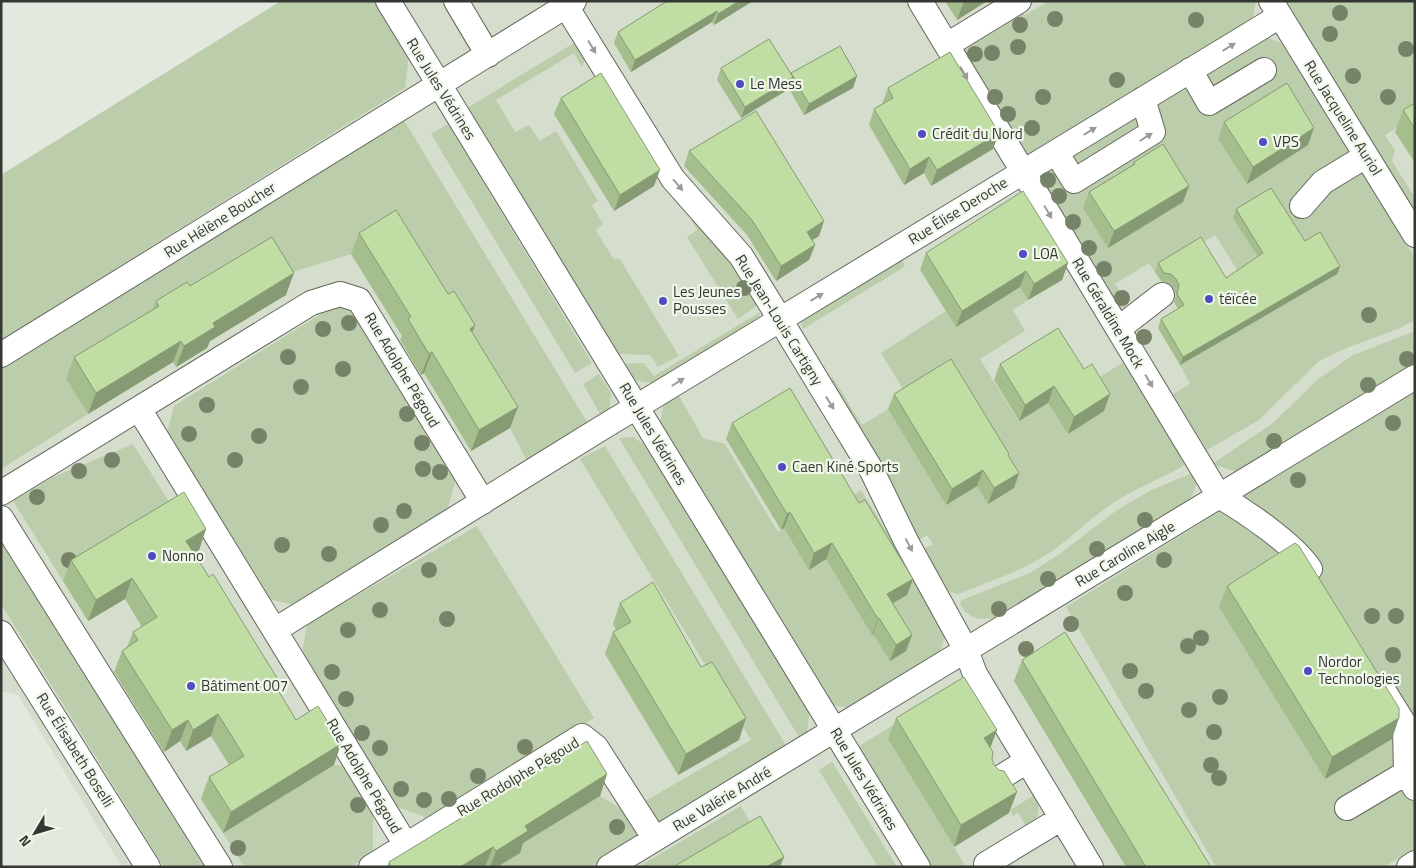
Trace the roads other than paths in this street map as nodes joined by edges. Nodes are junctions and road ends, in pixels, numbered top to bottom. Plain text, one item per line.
1 (388, 1) edge
2 (456, 1) edge
3 (920, 1) edge
4 (1019, 1) edge
5 (570, 3) edge
6 (1276, 8) edge
7 (947, 45) junction
8 (488, 55) junction
9 (1190, 70) junction
10 (1264, 70) dead end
11 (439, 84) junction
12 (1142, 99) junction
13 (1056, 152) junction
14 (1366, 156) junction
15 (1023, 171) junction
16 (1302, 206) dead end
17 (1415, 235) edge
18 (1162, 295) dead end
19 (780, 319) junction
20 (1118, 329) junction
21 (1, 355) edge
22 (1415, 377) edge
23 (637, 408) junction
24 (139, 409) junction
25 (1, 493) edge
26 (1219, 496) junction
27 (483, 502) junction
28 (1, 518) edge
29 (1323, 591) edge
30 (275, 630) junction
31 (1, 633) edge
32 (966, 650) junction
33 (1369, 666) edge
34 (834, 730) junction
35 (1027, 760) junction
36 (998, 779) edge
37 (1410, 781) edge
38 (1347, 808) dead end
39 (1062, 818) junction
40 (655, 839) junction
41 (406, 845) junction
42 (1415, 863) edge
43 (986, 864) dead end
44 (148, 867) edge
45 (220, 867) edge
46 (371, 867) edge
47 (609, 867) edge
48 (918, 867) edge
49 (1091, 867) edge
50 (1409, 867) edge

1 - 11 street, Rue Jules Védrines
2 - 8 street
3 - 7 street, Rue Géraldine Mock
4 - 7 street
5 - 8 street, Rue Hélène Boucher
5 -> 19 street, Rue Jean-Louis Cartigny
9 -> 6 street, Rue Élise Deroche
6 - 14 street, Rue Jacqueline Auriol
7 -> 15 street, Rue Géraldine Mock
8 - 11 street, Rue Hélène Boucher
9 - 10 street
9 - 12 street, Rue Élise Deroche
11 - 21 street, Rue Hélène Boucher
11 - 23 street, Rue Jules Védrines
13 -> 12 street, Rue Élise Deroche
13 -> 12 street
13 - 15 street, Rue Élise Deroche
14 - 16 street
14 - 17 street, Rue Jacqueline Auriol
19 -> 15 street, Rue Élise Deroche
15 -> 20 street, Rue Géraldine Mock
18 - 20 street
23 -> 19 street, Rue Élise Deroche
19 -> 32 street, Rue Jean-Louis Cartigny
20 -> 26 street, Rue Géraldine Mock
22 - 26 street, Rue Caroline Aigle
23 - 27 street
23 - 34 street, Rue Jules Védrines
24 - 25 street, Rue Adolphe Pégoud
24 - 27 street, Rue Adolphe Pégoud
24 - 30 street, Rue Adolphe Pégoud
26 - 29 street
26 - 32 street, Rue Caroline Aigle
27 - 30 street
28 - 45 street
30 - 41 street, Rue Adolphe Pégoud
31 - 44 street, Rue Élisabeth Boselli
32 - 34 street, Rue Caroline Aigle
32 - 35 street, Rue Jean-Louis Cartigny
33 - 37 street
34 - 40 street, Rue Valérie André
34 - 48 street, Rue Jules Védrines
35 - 36 street
35 - 39 street, Rue Jean-Louis Cartigny
37 - 38 street
39 - 43 street
39 - 49 street, Rue Jean-Louis Cartigny
40 - 41 street, Rue Rodolphe Pégoud
40 - 47 street, Rue Valérie André
41 - 46 street, Rue Rodolphe Pégoud
42 - 50 street

